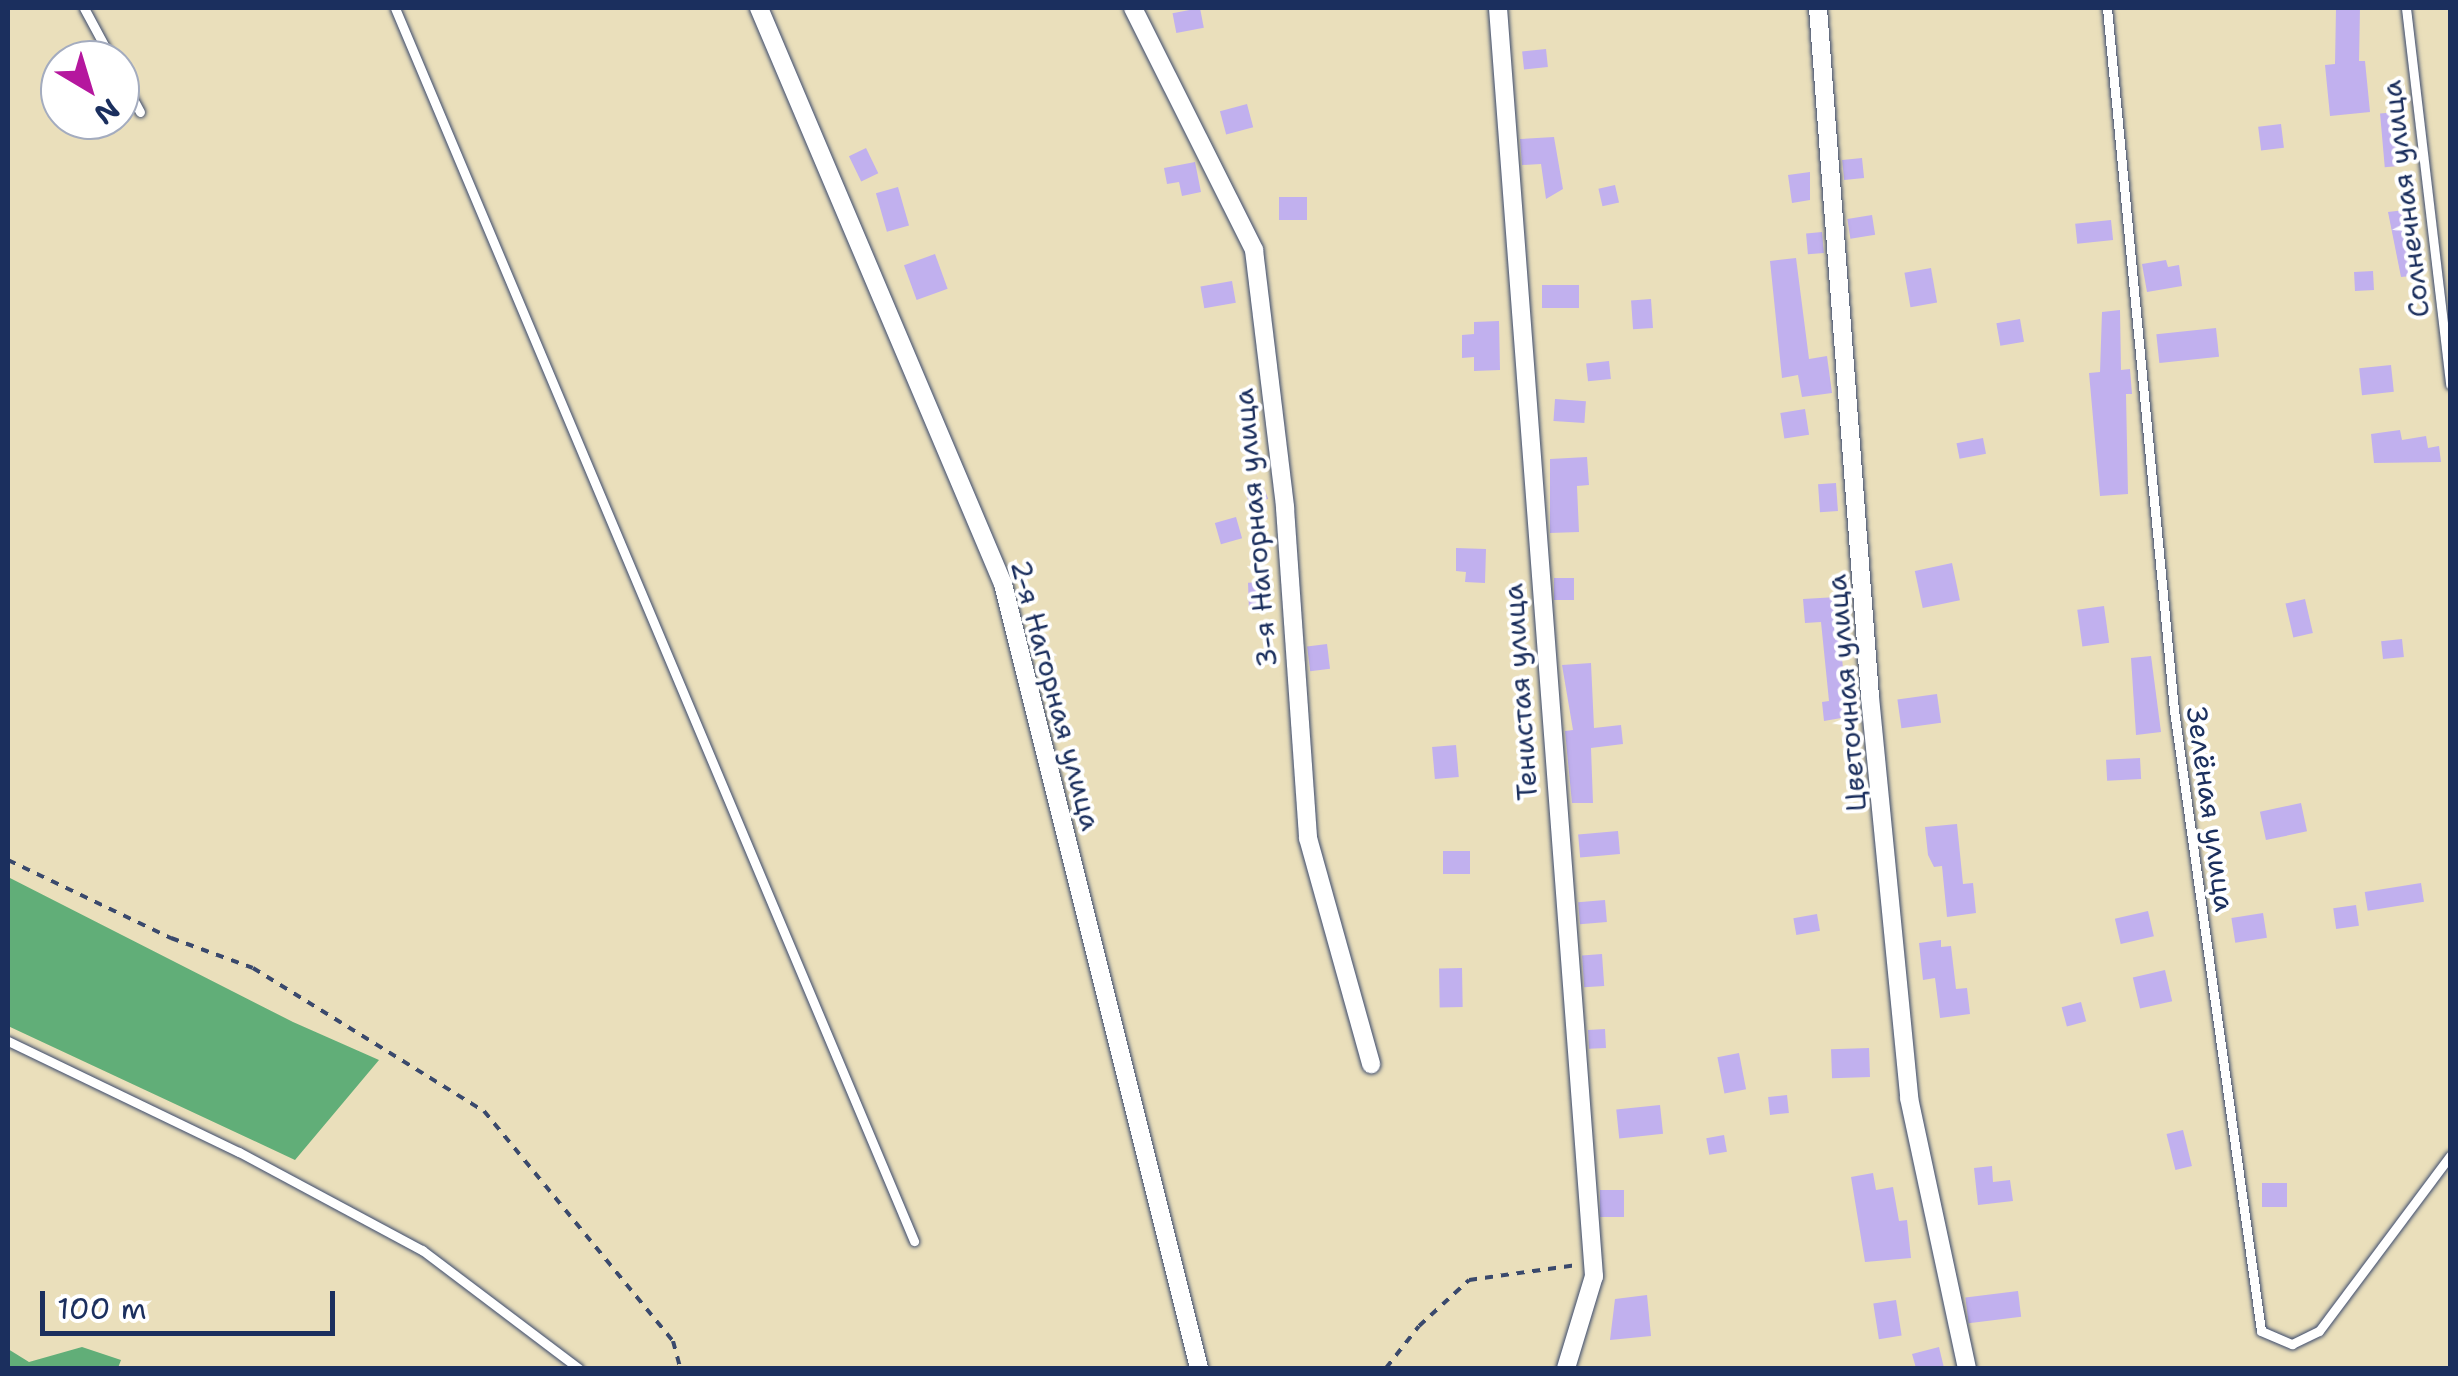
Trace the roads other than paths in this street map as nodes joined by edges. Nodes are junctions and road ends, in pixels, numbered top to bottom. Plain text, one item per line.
1 (84, 8) edge
2 (396, 8) edge
3 (758, 8) edge
4 (1133, 8) edge
5 (1498, 8) edge
6 (1818, 8) edge
7 (2107, 8) edge
8 (2406, 8) edge
9 (101, 40) edge
10 (2450, 384) edge
11 (8, 1041) edge
12 (1371, 1064) dead end
13 (2450, 1156) edge
14 (914, 1241) dead end
15 (578, 1368) edge
16 (1200, 1368) edge
17 (1566, 1368) edge
18 (1967, 1368) edge

1 - 9 lane
2 - 14 lane
3 - 16 street, 2-я Нагорная улица
4 - 12 street, 3-я Нагорная улица
5 - 17 street, Тенистая улица
6 - 18 street, Цветочная улица
7 - 13 lane, Зелёная улица
8 - 10 lane, Солнечная улица
11 - 15 lane

